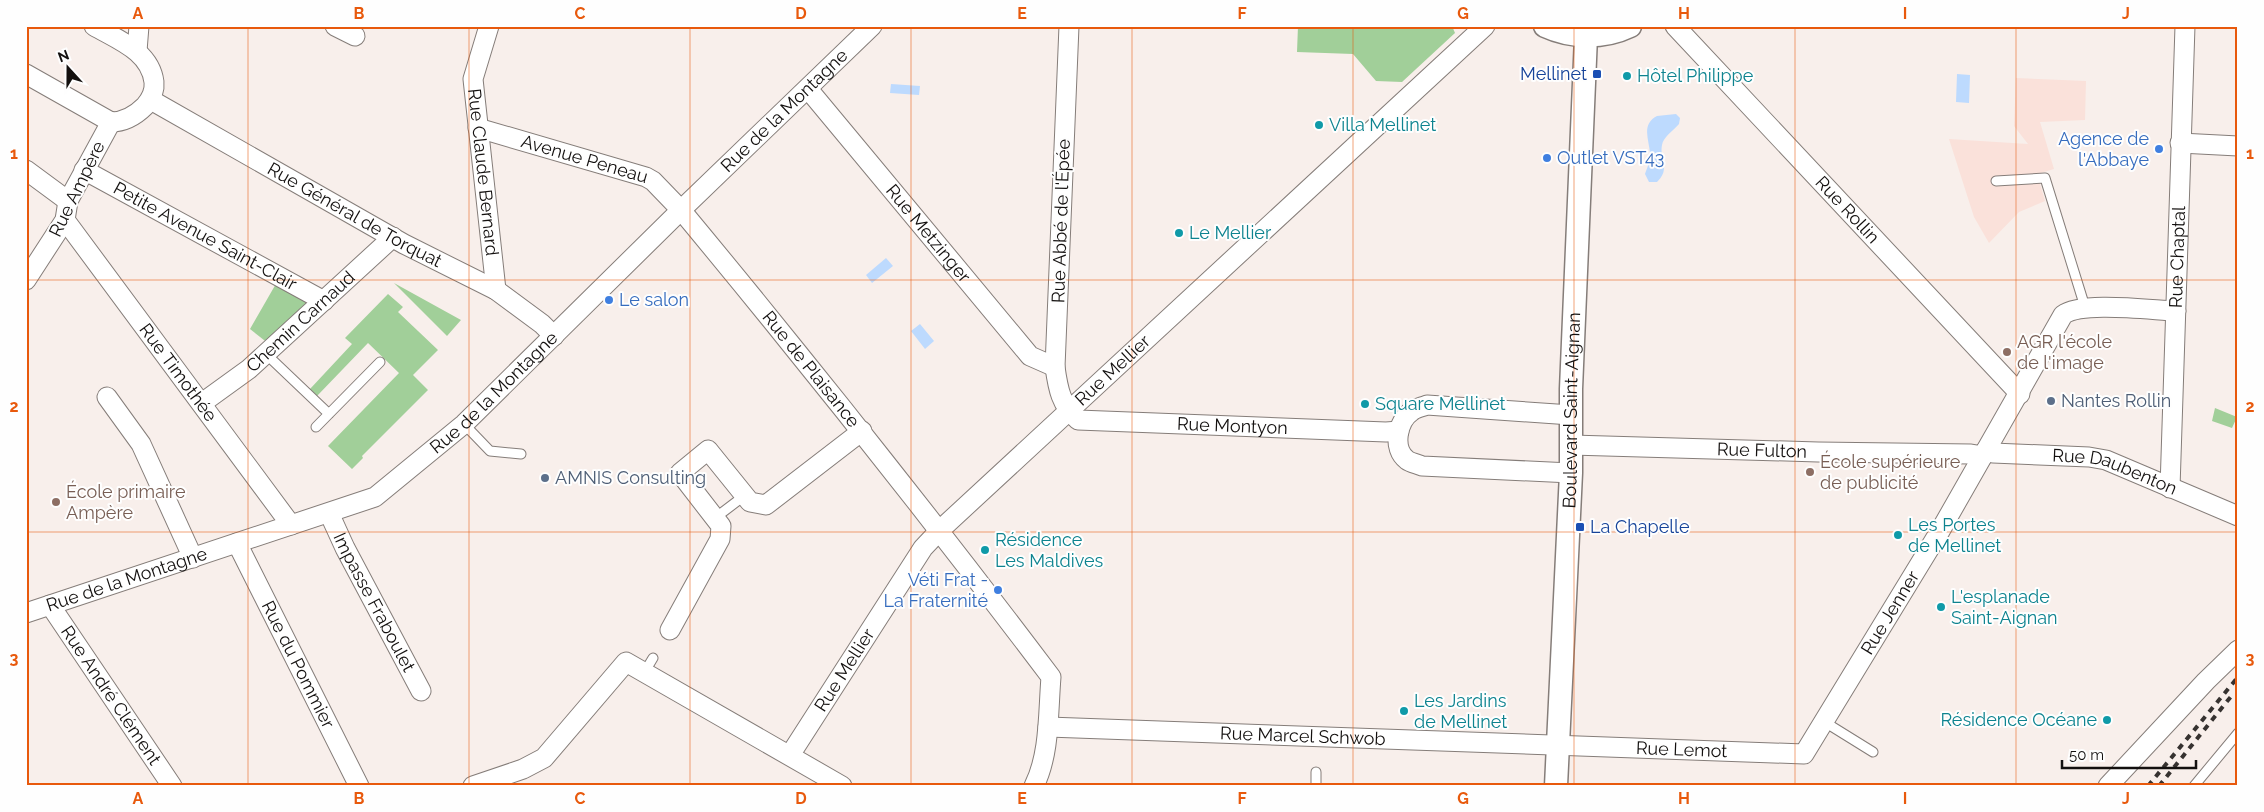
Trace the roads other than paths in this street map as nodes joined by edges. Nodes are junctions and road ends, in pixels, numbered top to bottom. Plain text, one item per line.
1 (94, 26) edge
2 (139, 26) edge
3 (335, 26) edge
4 (489, 26) edge
5 (872, 26) edge
6 (1069, 26) edge
7 (1485, 26) edge
8 (1544, 26) edge
9 (1630, 26) edge
10 (1675, 26) edge
11 (2185, 26) edge
12 (355, 36) dead end
13 (1586, 36) junction
14 (137, 51) junction
15 (26, 74) edge
16 (808, 89) junction
17 (151, 100) junction
18 (111, 122) junction
19 (478, 128) junction
20 (2180, 143) junction
21 (2238, 146) edge
22 (26, 170) edge
23 (84, 170) junction
24 (1996, 181) dead end
25 (68, 201) junction
26 (681, 210) junction
27 (65, 220) junction
28 (394, 237) junction
29 (26, 280) edge
30 (496, 290) junction
31 (324, 301) junction
32 (2085, 307) junction
33 (2176, 311) junction
34 (554, 336) junction
35 (266, 354) junction
36 (380, 362) dead end
37 (1055, 367) junction
38 (2020, 394) junction
39 (107, 397) dead end
40 (202, 403) junction
41 (1069, 412) junction
42 (329, 414) junction
43 (1571, 415) junction
44 (464, 424) junction
45 (316, 427) dead end
46 (862, 431) junction
47 (1399, 431) junction
48 (1571, 445) junction
49 (1984, 453) junction
50 (521, 454) dead end
51 (1571, 473) junction
52 (2170, 488) junction
53 (744, 496) junction
54 (328, 514) junction
55 (2238, 516) edge
56 (715, 518) junction
57 (291, 525) junction
58 (940, 530) junction
59 (237, 543) junction
60 (193, 558) junction
61 (50, 605) junction
62 (26, 613) edge
63 (670, 630) dead end
64 (2238, 650) edge
65 (421, 691) dead end
66 (1823, 721) junction
67 (1048, 727) junction
68 (2238, 733) edge
69 (1557, 745) junction
70 (1873, 752) dead end
71 (1804, 754) joint
72 (790, 755) junction
73 (1316, 772) dead end
74 (172, 786) edge
75 (359, 786) edge
76 (473, 786) edge
77 (842, 786) edge
78 (1034, 786) edge
79 (1316, 786) edge
80 (1556, 786) edge
81 (2108, 786) edge
82 (2194, 786) edge

1 - 14 street
2 - 14 street
3 - 12 street
4 - 19 street, Rue Claude Bernard
5 - 16 street, Rue de la Montagne
6 - 37 street, Rue Abbé de l'Épée
7 - 41 street, Rue Mellier
8 - 13 street
9 - 13 street
10 - 38 street, Rue Rollin
11 - 20 street, Rue Chaptal
13 - 43 street, Boulevard Saint-Aignan
14 - 17 street
15 - 18 street
16 - 26 street, Rue de la Montagne
16 - 37 street, Rue Metzinger
17 - 18 street
17 - 28 street, Rue Général de Torquat
18 - 23 street, Rue Ampère
19 - 26 street, Avenue Peneau
19 - 30 street, Rue Claude Bernard
20 - 21 street
20 - 33 street, Rue Chaptal
22 - 25 street
23 - 25 street, Rue Ampère
23 - 31 street, Petite Avenue Saint-Clair
24 - 32 lane
25 - 27 street, Rue Ampère
26 - 34 street, Rue de la Montagne
26 - 46 street, Rue de Plaisance
27 - 29 street, Rue Ampère
27 - 40 street, Rue Timothée
28 - 30 street, Rue Général de Torquat
28 - 31 street, Chemin Carnaud
30 - 34 street, Rue Général de Torquat
31 - 35 street, Chemin Carnaud
32 - 33 street
32 - 38 street, Rue Jenner
33 - 52 street, Rue Chaptal
34 - 44 street, Rue de la Montagne
35 - 40 street, Chemin Carnaud
35 - 42 lane
36 - 42 lane
37 - 41 street, Rue Abbé de l'Épée
38 - 49 street, Rue Jenner
39 - 60 street
40 - 57 street, Rue Timothée
41 - 47 street, Rue Montyon
41 - 58 street, Rue Mellier
42 - 45 lane
43 - 47 street
43 - 48 street, Boulevard Saint-Aignan
44 - 50 lane
44 - 54 street, Rue de la Montagne
46 - 53 street
46 - 58 street, Rue de Plaisance
47 - 51 street
48 - 49 street, Rue Fulton
48 - 51 street, Boulevard Saint-Aignan
49 - 52 street, Rue Daubenton
49 - 66 street, Rue Jenner
51 - 69 street, Boulevard Saint-Aignan
52 - 55 street, Rue Daubenton
53 - 56 lane
53 - 56 street
54 - 57 street, Rue de la Montagne
54 - 65 street, Impasse Fraboulet
56 - 63 street
57 - 59 street, Rue de la Montagne
58 - 67 street, Rue de Plaisance
58 - 72 street, Rue Mellier
59 - 60 street, Rue de la Montagne
59 - 75 street, Rue du Pommier
60 - 61 street, Rue de la Montagne
61 - 62 street, Rue de la Montagne
61 - 74 street, Rue André Clément
64 - 81 street
66 - 70 lane
66 - 71 street, Rue Jenner
67 - 69 street, Rue Marcel Schwob
67 - 78 street, Rue de Plaisance
68 - 82 lane
69 - 71 street, Rue Lemot
69 - 80 street, Boulevard Saint-Aignan
72 - 76 street
72 - 77 street
73 - 79 lane

